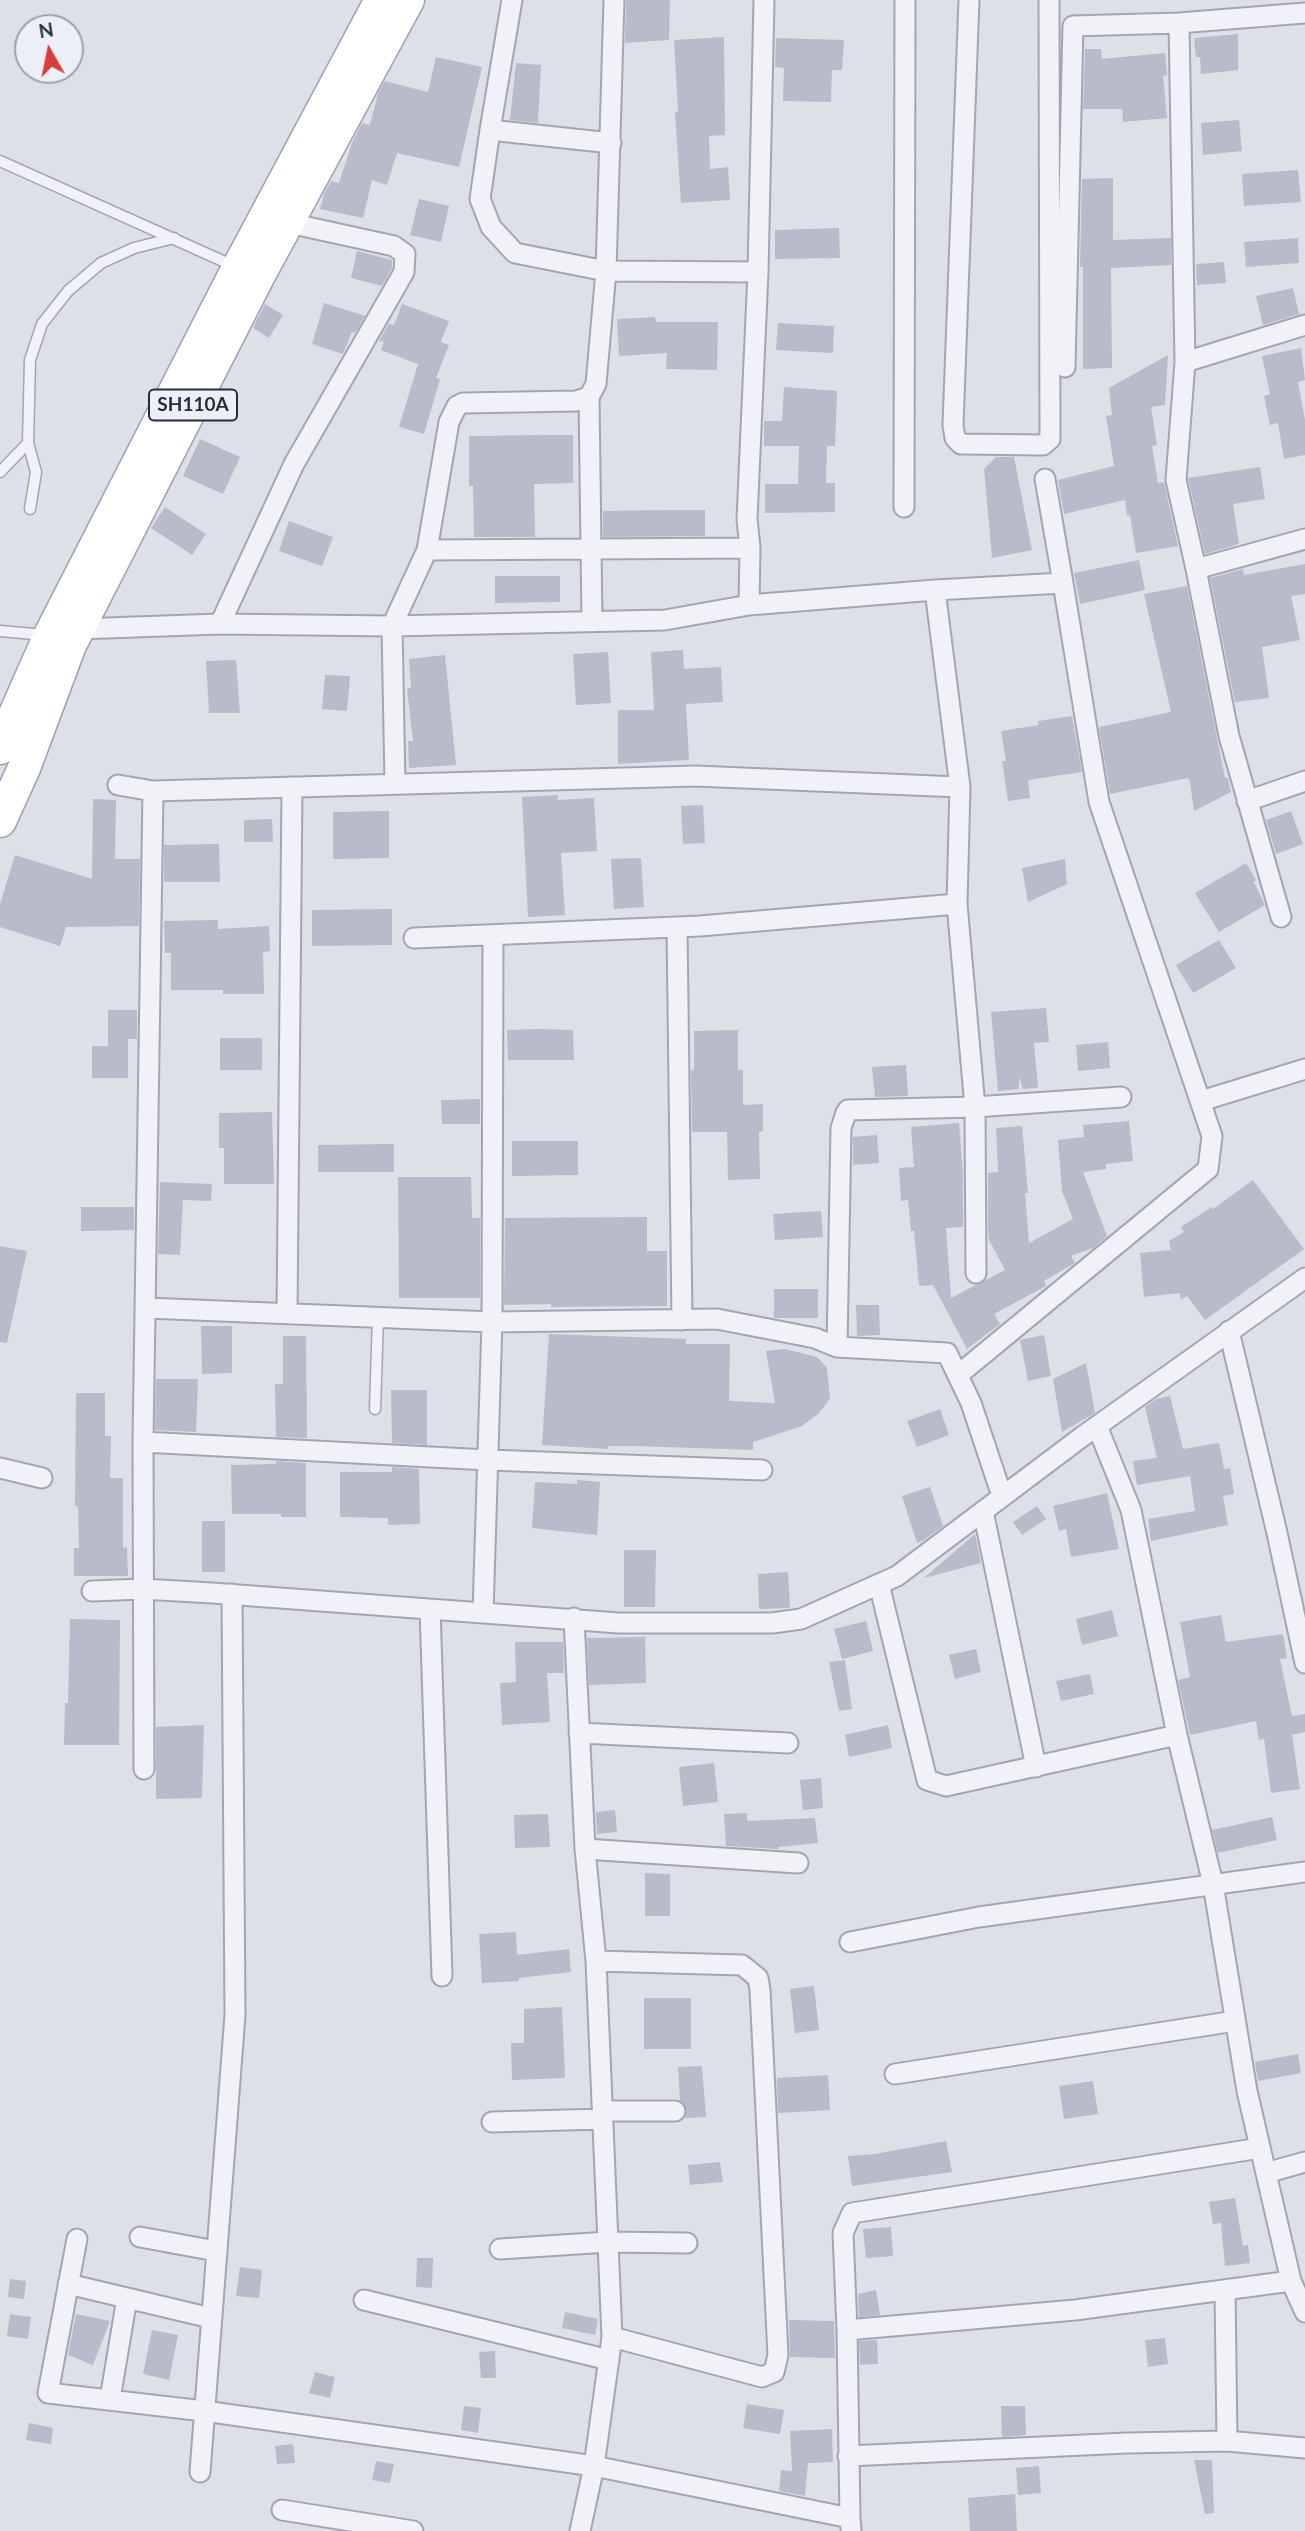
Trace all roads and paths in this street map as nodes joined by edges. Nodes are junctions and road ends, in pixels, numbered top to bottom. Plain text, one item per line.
1 (382, 0) edge
2 (408, 0) edge
3 (512, 0) edge
4 (614, 0) edge
5 (764, 0) edge
6 (905, 0) edge
7 (969, 0) edge
8 (1049, 0) edge
9 (1305, 13) edge
10 (1179, 23) junction
11 (490, 130) junction
12 (611, 144) junction
13 (0, 160) edge
14 (289, 223) junction
15 (174, 238) junction
16 (606, 271) junction
17 (248, 272) junction
18 (758, 272) junction
19 (1305, 325) edge
20 (1185, 362) junction
21 (1065, 367) dead end
22 (589, 397) junction
23 (28, 443) junction
24 (0, 472) edge
25 (1045, 479) dead end
26 (904, 508) dead end
27 (30, 509) dead end
28 (1305, 539) edge
29 (750, 548) junction
30 (591, 549) junction
31 (427, 550) junction
32 (1196, 569) junction
33 (1063, 583) junction
34 (935, 590) junction
35 (749, 605) junction
36 (592, 622) junction
37 (220, 624) junction
38 (392, 626) junction
39 (61, 629) junction
40 (0, 631) edge
41 (0, 748) edge
42 (1305, 781) edge
43 (395, 784) junction
44 (118, 785) dead end
45 (292, 787) junction
46 (960, 787) junction
47 (153, 791) junction
48 (1247, 801) junction
49 (0, 821) edge
50 (957, 904) junction
51 (1281, 916) dead end
52 (677, 928) junction
53 (493, 936) junction
54 (414, 938) dead end
55 (1305, 1069) edge
56 (1121, 1097) dead end
57 (1201, 1101) junction
58 (975, 1107) junction
59 (976, 1273) dead end
60 (1305, 1278) edge
61 (146, 1308) junction
62 (287, 1313) junction
63 (379, 1317) junction
64 (682, 1320) junction
65 (492, 1322) junction
66 (1229, 1331) junction
67 (837, 1347) junction
68 (958, 1375) junction
69 (375, 1409) dead end
70 (1097, 1426) junction
71 (143, 1441) junction
72 (488, 1460) junction
73 (0, 1468) edge
74 (762, 1470) dead end
75 (42, 1478) dead end
76 (1004, 1495) junction
77 (983, 1511) junction
78 (879, 1584) junction
79 (143, 1589) junction
80 (92, 1591) dead end
81 (232, 1594) junction
82 (430, 1609) junction
83 (482, 1613) junction
84 (574, 1618) junction
85 (1305, 1663) edge
86 (579, 1733) junction
87 (1177, 1735) junction
88 (788, 1743) dead end
89 (1035, 1766) junction
90 (144, 1769) dead end
91 (585, 1849) junction
92 (799, 1863) dead end
93 (1305, 1872) edge
94 (1213, 1884) junction
95 (850, 1942) dead end
96 (596, 1961) junction
97 (442, 1976) dead end
98 (1235, 2021) junction
99 (895, 2074) dead end
100 (675, 2111) dead end
101 (603, 2115) junction
102 (492, 2122) dead end
103 (1260, 2148) junction
104 (1305, 2162) edge
105 (1266, 2173) junction
106 (139, 2236) dead end
107 (77, 2239) dead end
108 (608, 2242) junction
109 (687, 2243) dead end
110 (499, 2249) dead end
111 (216, 2251) junction
112 (1292, 2281) junction
113 (68, 2284) junction
114 (1225, 2290) junction
115 (127, 2298) junction
116 (364, 2300) dead end
117 (1305, 2312) edge
118 (211, 2318) junction
119 (847, 2330) junction
120 (612, 2337) junction
121 (609, 2360) junction
122 (110, 2399) junction
123 (204, 2411) junction
124 (1227, 2441) junction
125 (1305, 2448) edge
126 (848, 2456) junction
127 (594, 2466) junction
128 (200, 2472) dead end
129 (282, 2511) dead end
130 (851, 2525) edge
131 (412, 2531) edge
132 (580, 2531) edge

1 - 17 main road, SH110A
2 - 14 main road, SH110A
3 - 11 street
4 - 12 street
5 - 18 street
6 - 26 street
7 - 8 street
9 - 10 street
10 - 20 street
10 - 21 street
11 - 12 street
11 - 16 street
12 - 16 street
13 - 15 lane
14 - 17 main road, SH110A
14 - 37 street
15 - 17 lane
15 - 23 lane
16 - 18 street
16 - 22 street
17 - 39 main road, SH110A
18 - 29 street
19 - 20 street
20 - 32 street
22 - 30 street
22 - 31 street
23 - 24 lane
23 - 27 lane
25 - 33 street
28 - 32 street
29 - 30 street
29 - 35 street
30 - 31 street
30 - 36 street
31 - 38 street
32 - 48 street
33 - 34 street
33 - 57 street
34 - 35 street
34 - 46 street
35 - 36 street
36 - 38 street
37 - 38 street
37 - 39 street
38 - 43 street
39 - 40 lane
39 - 41 main road, SH110A
39 - 49 main road, SH110A
42 - 48 street
43 - 45 street
43 - 46 street
44 - 47 street
45 - 47 street
45 - 62 street
46 - 50 street
47 - 61 street
48 - 51 street
50 - 52 street
50 - 58 street
52 - 53 street
52 - 64 street
53 - 54 street
53 - 65 street
55 - 57 street
56 - 58 street
57 - 68 street
58 - 59 street
58 - 67 street
60 - 66 street
61 - 62 street
61 - 71 street
62 - 63 street
63 - 65 street
63 - 69 lane
64 - 65 street
64 - 67 street
65 - 72 street
66 - 70 street
66 - 85 street
67 - 68 street
68 - 76 street
70 - 76 street
70 - 87 street
71 - 72 street
71 - 79 street
72 - 74 street
72 - 83 street
73 - 75 street
76 - 77 street
77 - 78 street
77 - 89 street
78 - 84 street
78 - 89 street
79 - 80 street
79 - 81 street
79 - 90 street
81 - 82 street
81 - 111 street
82 - 83 street
82 - 97 street
83 - 84 street
84 - 86 street
86 - 88 street
86 - 91 street
87 - 89 street
87 - 94 street
91 - 92 street
91 - 96 street
93 - 94 street
94 - 95 street
94 - 98 street
96 - 101 street
96 - 120 street
98 - 99 street
98 - 103 street
100 - 101 street
101 - 102 street
101 - 108 street
103 - 105 street
103 - 119 street
104 - 105 street
105 - 112 street
106 - 111 street
107 - 113 street
108 - 109 street
108 - 110 street
108 - 120 street
111 - 118 street
112 - 114 street
112 - 117 street
113 - 115 street
113 - 122 street
114 - 119 street
114 - 124 street
115 - 118 street
115 - 122 street
116 - 121 street
118 - 123 street
119 - 126 street
120 - 121 street
121 - 127 street
122 - 123 street
123 - 127 street
123 - 128 street
124 - 125 street
124 - 126 street
126 - 130 street
127 - 130 street
127 - 132 street
129 - 131 street

